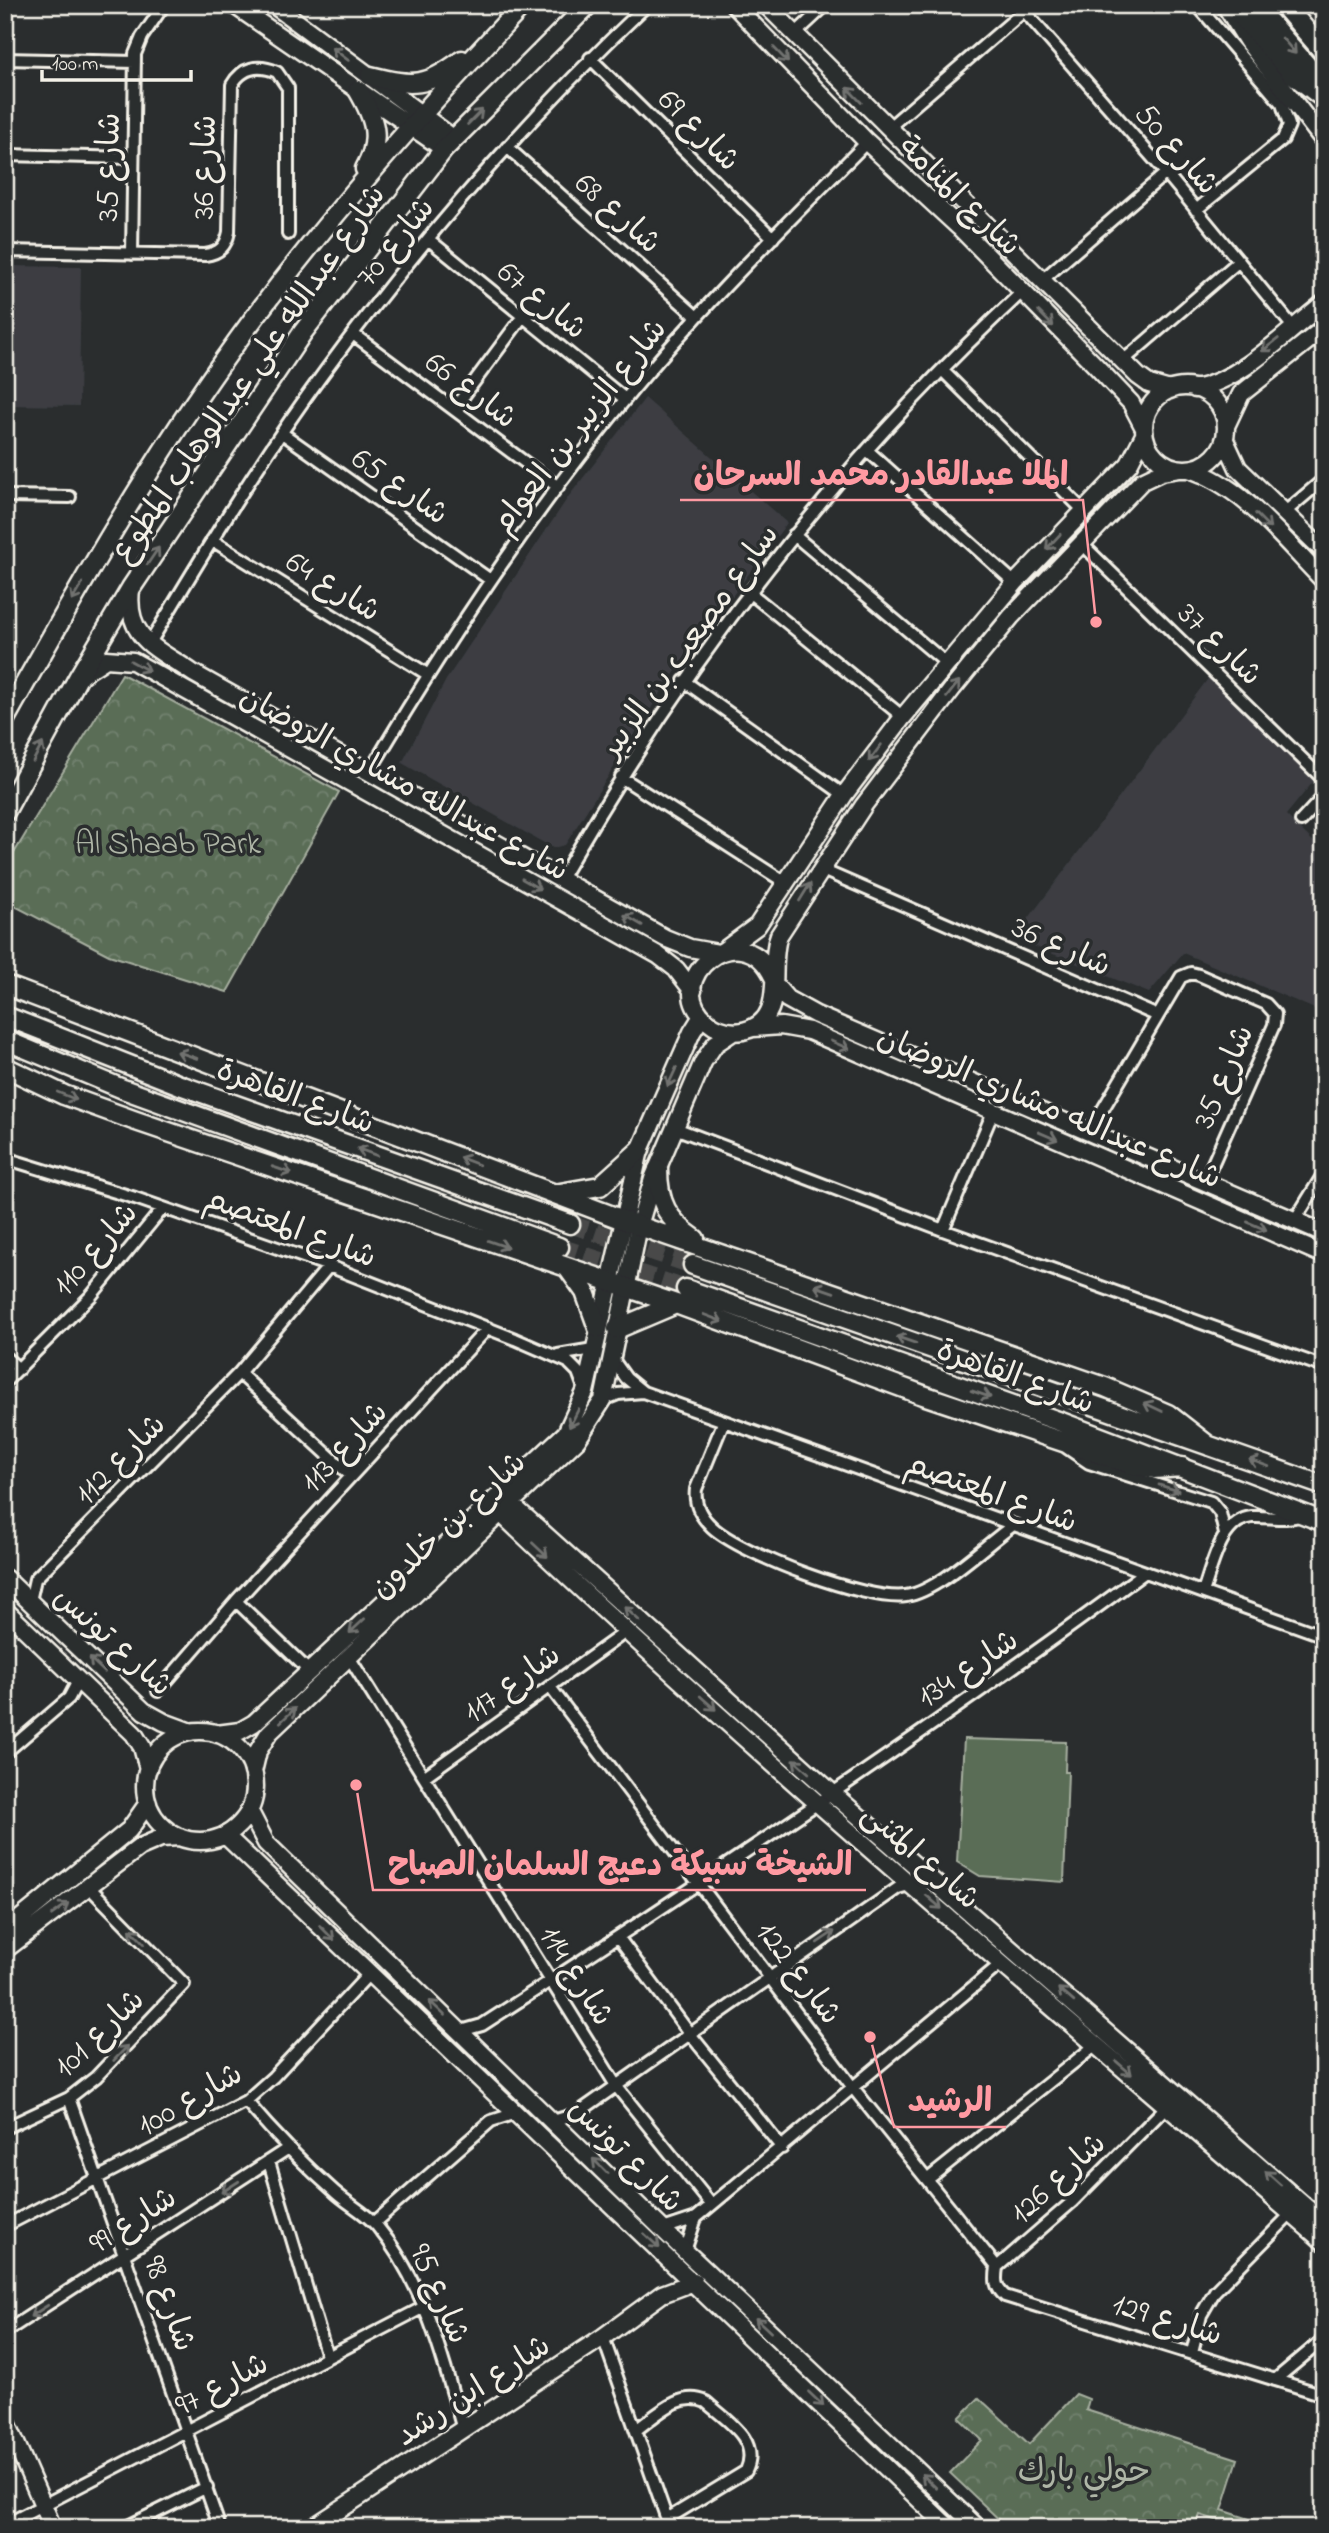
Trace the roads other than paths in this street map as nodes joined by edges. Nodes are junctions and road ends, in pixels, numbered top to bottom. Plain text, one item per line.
1 (164, 5) edge
2 (234, 5) edge
3 (274, 5) edge
4 (523, 5) edge
5 (588, 5) edge
6 (646, 5) edge
7 (734, 5) edge
8 (753, 5) edge
9 (766, 5) edge
10 (826, 5) edge
11 (1197, 5) edge
12 (1225, 5) edge
13 (1232, 5) edge
14 (1254, 5) edge
15 (1284, 5) edge
16 (1303, 5) edge
17 (1021, 8) edge
18 (778, 17) junction
19 (298, 22) junction
20 (261, 24) junction
21 (795, 34) junction
22 (491, 39) junction
23 (285, 40) junction
24 (1324, 43) edge
25 (1324, 52) edge
26 (590, 58) junction
27 (5, 59) edge
28 (135, 62) junction
29 (364, 83) junction
30 (1324, 86) edge
31 (1324, 98) edge
32 (417, 121) junction
33 (887, 129) junction
34 (1324, 141) edge
35 (867, 142) junction
36 (449, 144) junction
37 (507, 147) junction
38 (5, 155) edge
39 (133, 158) junction
40 (1166, 173) junction
41 (351, 193) junction
42 (954, 194) junction
43 (936, 206) junction
44 (1196, 210) junction
45 (973, 213) junction
46 (959, 227) junction
47 (288, 234) dead end
48 (773, 238) junction
49 (428, 239) junction
50 (5, 251) edge
51 (132, 254) junction
52 (1239, 261) junction
53 (1041, 281) junction
54 (1021, 293) junction
55 (1324, 303) edge
56 (523, 316) junction
57 (697, 317) junction
58 (1293, 327) junction
59 (1324, 328) edge
60 (354, 334) junction
61 (1123, 361) junction
62 (942, 370) junction
63 (1239, 370) junction
64 (1249, 387) junction
65 (1195, 388) junction
66 (1170, 390) junction
67 (625, 399) junction
68 (454, 409) junction
69 (1144, 432) junction
70 (282, 433) junction
71 (1226, 433) junction
72 (867, 450) junction
73 (1184, 469) junction
74 (1116, 477) junction
75 (1248, 478) junction
76 (1324, 479) edge
77 (558, 487) junction
78 (1232, 489) junction
79 (1130, 492) junction
80 (5, 496) edge
81 (70, 497) dead end
82 (1083, 510) junction
83 (1284, 513) junction
84 (794, 536) junction
85 (212, 540) junction
86 (1082, 544) junction
87 (1324, 551) edge
88 (489, 579) junction
89 (1324, 581) edge
90 (1015, 583) junction
91 (131, 588) junction
92 (749, 592) junction
93 (150, 643) junction
94 (946, 663) junction
95 (193, 673) junction
96 (427, 674) junction
97 (79, 676) junction
98 (684, 681) junction
99 (179, 688) junction
100 (903, 717) junction
101 (5, 719) edge
102 (370, 771) junction
103 (621, 777) junction
104 (1324, 780) edge
105 (844, 795) junction
106 (1324, 796) edge
107 (5, 812) edge
108 (1301, 821) dead end
109 (485, 836) junction
110 (476, 852) junction
111 (820, 869) junction
112 (561, 879) junction
113 (786, 883) junction
114 (765, 916) junction
115 (785, 925) junction
116 (665, 938) junction
117 (652, 952) junction
118 (720, 952) junction
119 (5, 971) edge
120 (774, 981) junction
121 (5, 985) edge
122 (693, 991) junction
123 (24, 993) junction
124 (816, 1014) junction
125 (5, 1016) edge
126 (702, 1016) junction
127 (1158, 1016) junction
128 (750, 1028) junction
129 (733, 1031) junction
130 (809, 1031) junction
131 (5, 1040) edge
132 (683, 1054) junction
133 (922, 1059) junction
134 (703, 1062) junction
135 (5, 1067) edge
136 (947, 1070) junction
137 (911, 1076) junction
138 (936, 1087) junction
139 (993, 1112) junction
140 (675, 1128) junction
141 (1090, 1131) junction
142 (640, 1150) junction
143 (5, 1158) edge
144 (658, 1169) junction
145 (1324, 1173) edge
146 (1205, 1181) junction
147 (554, 1193) junction
148 (163, 1208) junction
149 (1295, 1220) junction
150 (631, 1223) junction
151 (570, 1224) tunnel mouth
152 (943, 1230) junction
153 (1324, 1233) edge
154 (559, 1247) tunnel mouth
155 (710, 1249) junction
156 (1324, 1255) edge
157 (693, 1265) tunnel mouth
158 (328, 1266) junction
159 (567, 1267) junction
160 (608, 1281) junction
161 (626, 1287) junction
162 (681, 1296) junction
163 (488, 1328) junction
164 (598, 1328) junction
165 (617, 1329) junction
166 (593, 1349) junction
167 (555, 1355) junction
168 (5, 1357) edge
169 (611, 1357) junction
170 (1324, 1367) edge
171 (19, 1369) junction
172 (239, 1373) junction
173 (5, 1382) edge
174 (585, 1392) junction
175 (643, 1392) junction
176 (603, 1400) junction
177 (723, 1423) junction
178 (1064, 1442) junction
179 (1209, 1446) junction
180 (1182, 1467) junction
181 (351, 1476) junction
182 (1324, 1486) edge
183 (500, 1503) junction
184 (1302, 1515) junction
185 (1324, 1522) edge
186 (1012, 1526) junction
187 (1225, 1534) junction
188 (1144, 1573) junction
189 (35, 1579) junction
190 (7, 1580) edge
191 (1203, 1592) junction
192 (30, 1601) junction
193 (236, 1601) junction
194 (5, 1610) edge
195 (626, 1631) junction
196 (1324, 1636) edge
197 (349, 1657) junction
198 (308, 1670) junction
199 (78, 1681) junction
200 (550, 1687) junction
201 (158, 1691) dead end
202 (133, 1699) junction
203 (105, 1707) junction
204 (191, 1732) junction
205 (217, 1734) junction
206 (5, 1753) edge
207 (148, 1769) junction
208 (253, 1772) junction
209 (425, 1776) junction
210 (824, 1797) junction
211 (148, 1803) junction
212 (249, 1810) junction
213 (225, 1835) junction
214 (180, 1837) junction
215 (700, 1882) junction
216 (912, 1884) junction
217 (90, 1888) junction
218 (317, 1891) junction
219 (296, 1903) junction
220 (5, 1931) edge
221 (618, 1937) junction
222 (5, 1950) edge
223 (1003, 1962) junction
224 (368, 1975) junction
225 (770, 1975) junction
226 (551, 1981) junction
227 (482, 2025) junction
228 (461, 2031) junction
229 (690, 2034) junction
230 (1097, 2044) junction
231 (476, 2046) junction
232 (617, 2087) junction
233 (854, 2089) junction
234 (498, 2097) junction
235 (69, 2098) junction
236 (246, 2101) junction
237 (1167, 2106) junction
238 (516, 2113) junction
239 (576, 2114) junction
240 (553, 2120) junction
241 (491, 2121) junction
242 (5, 2128) edge
243 (570, 2137) junction
244 (782, 2148) junction
245 (287, 2149) junction
246 (269, 2162) junction
247 (98, 2178) junction
248 (927, 2180) junction
249 (710, 2203) junction
250 (1291, 2214) junction
251 (696, 2218) junction
252 (374, 2222) junction
253 (1324, 2223) edge
254 (5, 2225) edge
255 (663, 2229) junction
256 (1324, 2242) edge
257 (126, 2255) junction
258 (679, 2256) junction
259 (997, 2267) junction
260 (694, 2282) junction
261 (999, 2290) joint
262 (662, 2294) junction
263 (424, 2306) junction
264 (5, 2332) edge
265 (603, 2337) junction
266 (1324, 2339) edge
267 (1192, 2353) junction
268 (327, 2356) junction
269 (1275, 2380) junction
270 (1324, 2395) edge
271 (5, 2418) edge
272 (188, 2430) junction
273 (463, 2430) junction
274 (636, 2430) junction
275 (207, 2487) junction
276 (43, 2505) junction
277 (668, 2523) edge
278 (5, 2525) edge
279 (53, 2528) edge
280 (124, 2528) edge
281 (220, 2528) edge
282 (312, 2528) edge
283 (949, 2528) edge
284 (978, 2528) edge

1 - 28 street, شارع 35
2 - 20 street
3 - 19 street
3 - 20 street
4 - 22 main road, شارع عبدالله علي عبدالوهاب المطوع
36 -> 5 main road, شارع عبدالله علي عبدالوهاب المطوع
6 - 26 street, شارع 70
7 -> 35 street, شارع المنامة
8 - 18 street
9 - 18 street, شارع المنامة
10 - 21 street
11 - 44 street
12 - 34 street
13 - 31 highway
14 -> 30 highway
15 - 25 highway
16 - 24 highway
17 - 33 street
17 - 40 street, شارع 50
18 - 21 street, شارع المنامة
19 - 23 street
29 -> 19 street
20 - 23 street
33 -> 21 street, شارع المنامة
22 - 29 main road
22 - 32 main road, شارع عبدالله علي عبدالوهاب المطوع
23 - 29 street
26 - 37 street, شارع 70
26 - 48 street, شارع 69
27 - 28 street
28 - 39 street, شارع 35
29 - 32 street
29 - 41 main road
32 - 36 street
32 - 41 main road, شارع عبدالله علي عبدالوهاب المطوع
33 - 42 street, شارع المنامة
35 - 43 street, شارع المنامة
35 - 48 street, شارع الزبير بن العوام
91 -> 36 main road, شارع عبدالله علي عبدالوهاب المطوع
37 - 49 street, شارع 70
37 - 57 street, شارع 68
38 - 39 street
39 - 51 street, شارع 35
40 - 44 street, شارع 50
40 - 53 street
41 -> 101 main road, شارع عبدالله علي عبدالوهاب المطوع
42 - 43 street
42 - 45 street, شارع المنامة
43 - 46 street, شارع المنامة
44 - 52 street, شارع 50
45 - 46 street
45 - 53 street, شارع المنامة
46 - 54 street, شارع المنامة
47 - 51 street, شارع 36
48 - 57 street, شارع الزبير بن العوام
49 - 56 street, شارع 67
49 - 60 street, شارع 70
50 - 51 street
52 - 58 street, شارع 50
52 - 61 street
53 - 61 street, شارع المنامة
54 - 62 street, سارع مصعب بن الزبير
54 -> 69 street, شارع المنامة
55 - 58 street
56 - 67 street, شارع 67
56 - 68 street
57 - 67 street, شارع الزبير بن العوام
58 -> 63 street
59 - 64 street
60 - 68 street, شارع 66
60 - 70 street, شارع 70
61 - 66 street, شارع المنامة
62 - 72 street, سارع مصعب بن الزبير
62 - 82 street
63 - 64 street
63 - 65 street
64 - 71 street
65 - 66 street
65 - 71 street
66 - 69 street
67 - 77 street, شارع الزبير بن العوام
68 - 77 street, شارع 66
69 - 73 street
69 - 74 street
70 - 85 street, شارع 70
70 - 88 street, شارع 65
71 - 73 street
71 - 75 street
72 - 84 street, سارع مصعب بن الزبير
72 - 90 street
73 - 78 street
73 - 79 street
74 - 79 street
74 - 82 street
75 - 78 street
75 - 83 street
76 - 83 street
77 - 88 street, شارع الزبير بن العوام
78 -> 89 street
79 - 86 street
80 - 81 street
82 -> 90 street
83 - 87 street
84 - 92 street, سارع مصعب بن الزبير
84 - 94 street
85 - 93 street, شارع 70
85 - 96 street, شارع 64
86 - 104 street, شارع 37
111 -> 86 street
88 - 96 street, شارع الزبير بن العوام
90 - 94 street
91 - 93 street, شارع عبدالله مشاري الروضان
91 - 97 main road, شارع عبدالله علي عبدالوهاب المطوع
92 - 98 street, سارع مصعب بن الزبير
92 - 100 street
93 - 95 street, شارع عبدالله مشاري الروضان
94 - 100 street
95 - 99 street
95 - 102 street, شارع عبدالله مشاري الروضان
96 - 102 street, شارع الزبير بن العوام
97 -> 99 street, شارع عبدالله مشاري الروضان
107 -> 97 main road, شارع عبدالله علي عبدالوهاب المطوع
98 - 103 street, سارع مصعب بن الزبير
98 - 105 street
99 - 110 street, شارع عبدالله مشاري الروضان
100 -> 105 street
102 - 109 street, شارع عبدالله مشاري الروضان
103 - 112 street, سارع مصعب بن الزبير
103 - 113 street
105 - 113 street
106 - 108 street
109 - 110 street
109 - 112 street, شارع عبدالله مشاري الروضان
110 -> 117 street, شارع عبدالله مشاري الروضان
115 -> 111 street
111 - 127 street, شارع 36
116 -> 112 street, شارع عبدالله مشاري الروضان
113 - 114 street
114 - 115 street
114 - 118 street
115 - 120 street
116 - 117 street
116 - 118 street, شارع عبدالله مشاري الروضان
117 - 122 street, شارع عبدالله مشاري الروضان
118 - 120 street
118 - 122 street
119 - 123 main road
120 - 124 street, شارع عبدالله مشاري الروضان
120 - 128 street
121 - 123 main road
122 - 126 street
147 -> 123 main road
124 - 130 street
124 - 133 street, شارع عبدالله مشاري الروضان
151 -> 125 main road, شارع القاهرة
126 - 129 street
126 - 132 street
127 - 141 street
127 - 146 street, شارع 35
128 - 129 street
128 - 130 street, شارع عبدالله مشاري الروضان
129 - 134 street
130 -> 137 street, شارع عبدالله مشاري الروضان
131 - 154 main road, شارع القاهرة
132 - 134 street
132 -> 142 street
133 - 136 street, شارع عبدالله مشاري الروضان
133 - 137 street
134 - 140 street
135 -> 159 main road
136 - 138 street
136 - 141 street, شارع عبدالله مشاري الروضان
137 - 138 street, شارع عبدالله مشاري الروضان
138 - 139 street, شارع عبدالله مشاري الروضان
139 - 152 street
139 -> 156 street, شارع عبدالله مشاري الروضان
140 - 144 street
140 - 152 street
141 - 146 street, شارع عبدالله مشاري الروضان
142 - 147 main road
142 - 150 street
143 - 148 street, شارع المعتصم
144 - 150 street
144 - 155 main road
145 - 149 street
146 - 149 street, شارع عبدالله مشاري الروضان
147 - 150 main road
148 - 158 street, شارع المعتصم
148 - 171 street, شارع 110
149 - 153 street, شارع عبدالله مشاري الروضان
150 - 155 main road
150 - 160 street, شارع بن خلدون
150 - 161 street, شارع بن خلدون
152 - 170 street
179 -> 155 main road
179 -> 157 main road, شارع القاهرة
158 - 163 street, شارع المعتصم
158 - 172 street, شارع 112
159 - 160 main road
159 - 164 main road
160 - 161 main road
160 - 164 street, شارع بن خلدون
161 - 162 main road
161 - 165 street, شارع بن خلدون
162 - 165 main road
162 -> 178 main road
162 -> 180 main road, شارع القاهرة
163 - 167 street, شارع المعتصم
163 - 181 street, شارع 113
164 - 166 street, شارع بن خلدون
165 - 169 street, شارع بن خلدون
166 - 167 street
166 - 174 street, شارع بن خلدون
167 - 174 street, شارع المعتصم
168 - 171 street
169 - 175 street, شارع المعتصم
169 - 176 street, شارع بن خلدون
171 - 173 street, شارع 110
172 - 181 street
172 - 189 street, شارع 112
174 -> 183 street, شارع بن خلدون
175 - 176 street
175 - 177 street, شارع المعتصم
176 - 183 street, شارع بن خلدون
177 - 186 street, شارع المعتصم
177 - 186 street
178 - 180 main road
178 -> 187 street
182 -> 179 main road, شارع القاهرة
180 - 184 main road, شارع القاهرة
181 - 193 street, شارع 113
183 -> 195 street, شارع المثنى
183 - 197 street, شارع بن خلدون
183 -> 198 street, شارع بن خلدون
210 -> 183 street, شارع المثنى
184 - 185 main road, شارع القاهرة
184 - 187 street
186 - 188 street, شارع المعتصم
187 - 191 street
188 - 191 street, شارع المعتصم
188 - 210 street, شارع 134
189 - 190 street
189 - 192 street
190 - 192 street, شارع تونس
191 - 196 street, شارع المعتصم
202 -> 192 street, شارع تونس
193 - 198 street
193 - 201 street, شارع 113
194 - 199 street, شارع تونس
195 - 200 street, شارع 117
195 -> 210 street, شارع المثنى
208 -> 197 street, شارع بن خلدون
197 - 209 street, شارع 114
198 - 205 street, شارع بن خلدون
199 - 203 street, شارع تونس
199 - 206 street
200 - 209 street, شارع 117
200 - 215 street, شارع 122
202 - 203 street
202 - 204 street, شارع تونس
203 - 207 street, شارع تونس
204 - 205 street
204 - 207 street
205 - 208 street
207 - 211 street
208 - 212 street
209 - 226 street, شارع 114
210 - 215 street, شارع 134
210 - 216 street, شارع المثنى
253 -> 210 street, شارع المثنى
211 - 214 street
211 - 220 street
212 - 213 street
212 - 218 street, شارع تونس
213 - 214 street
213 - 219 street, شارع تونس
214 - 217 street
215 - 221 street, شارع 134
215 - 225 street, شارع 122
216 -> 223 street, شارع المثنى
225 -> 216 street
222 -> 217 street
235 -> 217 street, شارع 101
218 - 219 street
228 -> 218 street, شارع تونس
219 -> 224 street, شارع تونس
221 - 226 street, شارع 134
221 - 229 street
223 - 230 street, شارع المثنى
223 - 233 street
224 - 234 street, شارع تونس
224 - 236 street, شارع 100
225 - 229 street
225 - 233 street, شارع 122
226 - 227 street, شارع 134
226 - 232 street, شارع 114
227 - 228 street, شارع 134
227 - 231 street
228 - 231 street, شارع تونس
229 - 232 street
229 - 244 street
230 -> 237 street, شارع المثنى
230 - 248 street
231 - 240 street, شارع تونس
232 - 239 street
232 - 249 street, شارع 114
233 - 244 street
233 - 248 street, شارع 122
234 - 238 street, شارع تونس
234 - 241 street
235 - 242 street, شارع 101
235 - 247 street, شارع 98
236 - 245 street, شارع 95
236 - 247 street, شارع 100
237 - 250 street, شارع المثنى
237 - 259 street, شارع 126
238 - 241 street, شارع 95
238 -> 258 street, شارع تونس
239 - 240 street
239 - 243 street
240 - 243 street, شارع تونس
241 - 252 street, شارع 95
255 -> 243 street, شارع تونس
244 - 249 street
245 - 246 street, شارع 99
245 - 252 street, شارع 95
246 -> 257 street, شارع 99
246 - 268 street
247 - 254 street, شارع 100
247 - 257 street, شارع 98
248 - 259 street, شارع 122
249 - 251 street
250 - 256 street, شارع المثنى
250 - 267 street
251 - 255 street
251 - 258 street
252 - 263 street, شارع 95
255 - 258 street, شارع تونس
257 -> 264 street, شارع 99
257 - 272 street, شارع 98
258 - 260 street, شارع تونس
258 - 262 street
284 -> 258 street, شارع تونس
259 - 261 street, شارع 126
260 - 262 street, شارع ابن رشد
260 -> 283 street, شارع تونس
261 - 267 street, شارع 129
262 - 265 street, شارع ابن رشد
263 - 268 street, شارع 97
263 - 273 street, شارع 95
265 - 273 street, شارع ابن رشد
265 - 274 street
266 - 269 street
267 - 269 street, شارع 129
268 - 272 street, شارع 97
269 - 270 street, شارع 129
271 - 276 street
272 - 275 street, شارع 98
272 - 276 street, شارع 97
273 - 282 street, شارع ابن رشد
274 - 277 street
274 - 277 street
275 - 280 street
275 - 281 street, شارع 98
276 - 278 street, شارع 97
276 - 279 street

